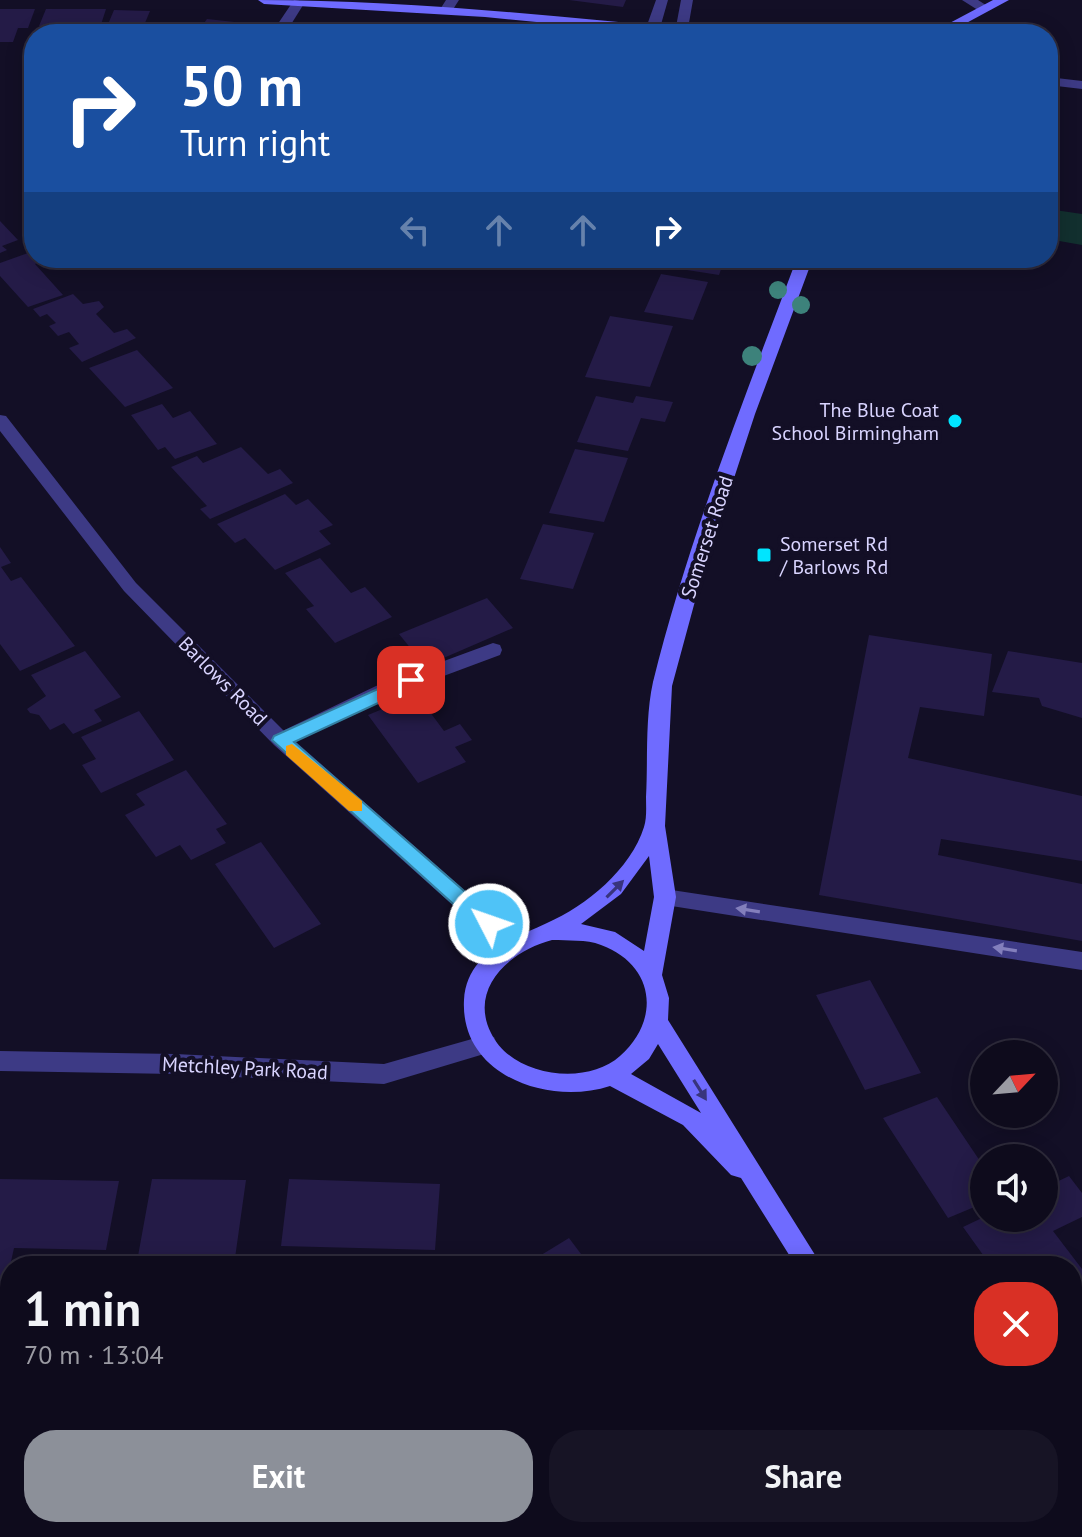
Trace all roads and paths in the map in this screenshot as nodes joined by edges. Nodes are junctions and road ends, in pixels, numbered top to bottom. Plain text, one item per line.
1 (264, 0) edge
2 (662, 0) edge
3 (687, 0) edge
4 (968, 0) edge
5 (1003, 0) edge
6 (299, 2) junction
7 (319, 2) edge
8 (449, 6) edge
9 (986, 9) junction
10 (285, 24) edge
11 (616, 24) edge
12 (654, 24) edge
13 (683, 24) edge
14 (956, 24) edge
15 (1058, 82) edge
16 (1082, 85) edge
17 (801, 268) edge
18 (0, 420) edge
19 (493, 650) dead end
20 (281, 740) junction
21 (655, 826) junction
22 (665, 897) junction
23 (552, 931) junction
24 (512, 945) junction
25 (1082, 961) edge
26 (651, 975) junction
27 (658, 1024) junction
28 (486, 1044) junction
29 (0, 1061) edge
30 (613, 1076) junction
31 (769, 1199) junction
32 (804, 1256) edge

1 - 6 street
2 - 12 street
3 - 13 street
4 - 9 street
5 - 9 street
6 - 7 street
6 - 10 street
7 - 8 street
8 - 11 street
9 - 14 street
15 - 16 street
17 - 21 street, Somerset Road
18 - 20 street, Barlows Road
19 - 20 street
20 - 24 street, Barlows Road
21 - 22 street, Somerset Road
23 -> 21 street, Somerset Road
25 -> 22 street
22 - 26 street, Somerset Road
23 - 24 street
23 - 26 street
24 - 28 street
26 - 27 street
27 - 30 street
27 -> 31 street
28 - 29 street, Metchley Park Road
28 - 30 street
30 - 31 street
31 - 32 street

